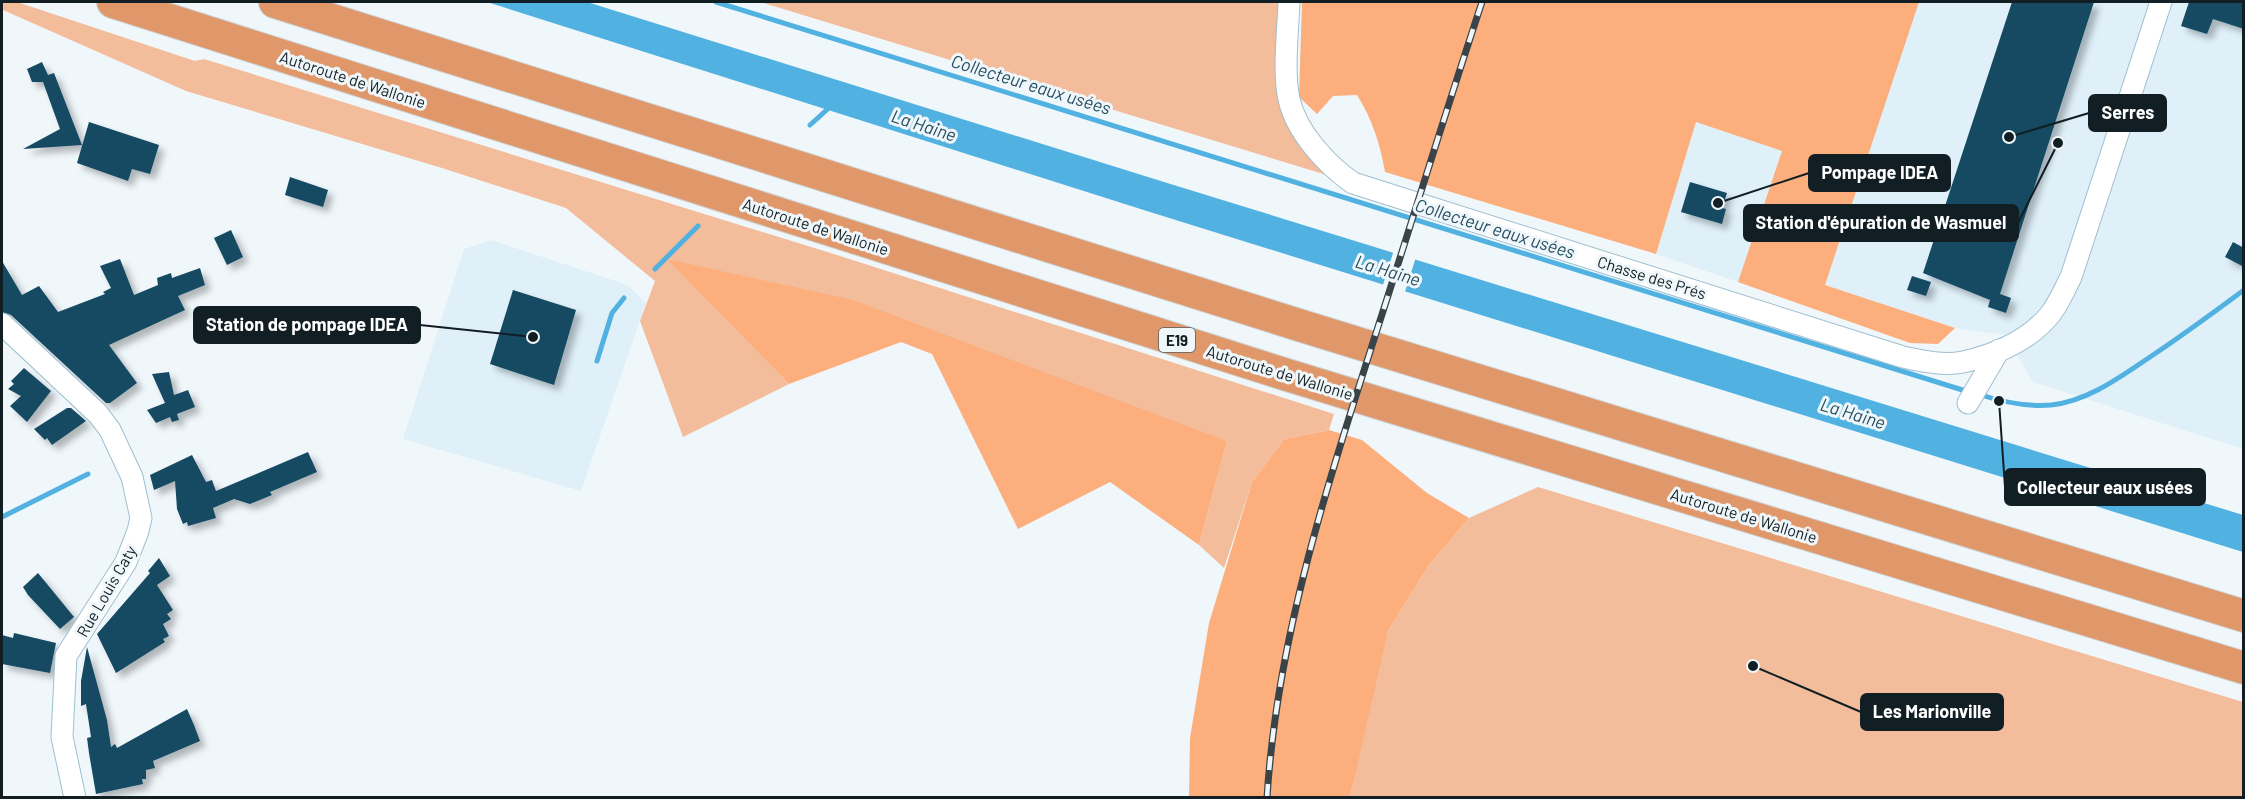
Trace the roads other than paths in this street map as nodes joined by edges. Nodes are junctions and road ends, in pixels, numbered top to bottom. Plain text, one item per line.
1 (113, 2) edge
2 (275, 2) edge
3 (1289, 2) edge
4 (2161, 2) edge
5 (2, 324) edge
6 (2005, 347) junction
7 (1968, 403) dead end
8 (2244, 616) edge
9 (2244, 668) edge
10 (75, 798) edge

1 - 9 highway, Autoroute de Wallonie / E19
2 - 8 highway
3 - 6 street, Chasse des Prés
4 - 6 street
5 - 10 street, Rue Louis Caty
6 - 7 street

